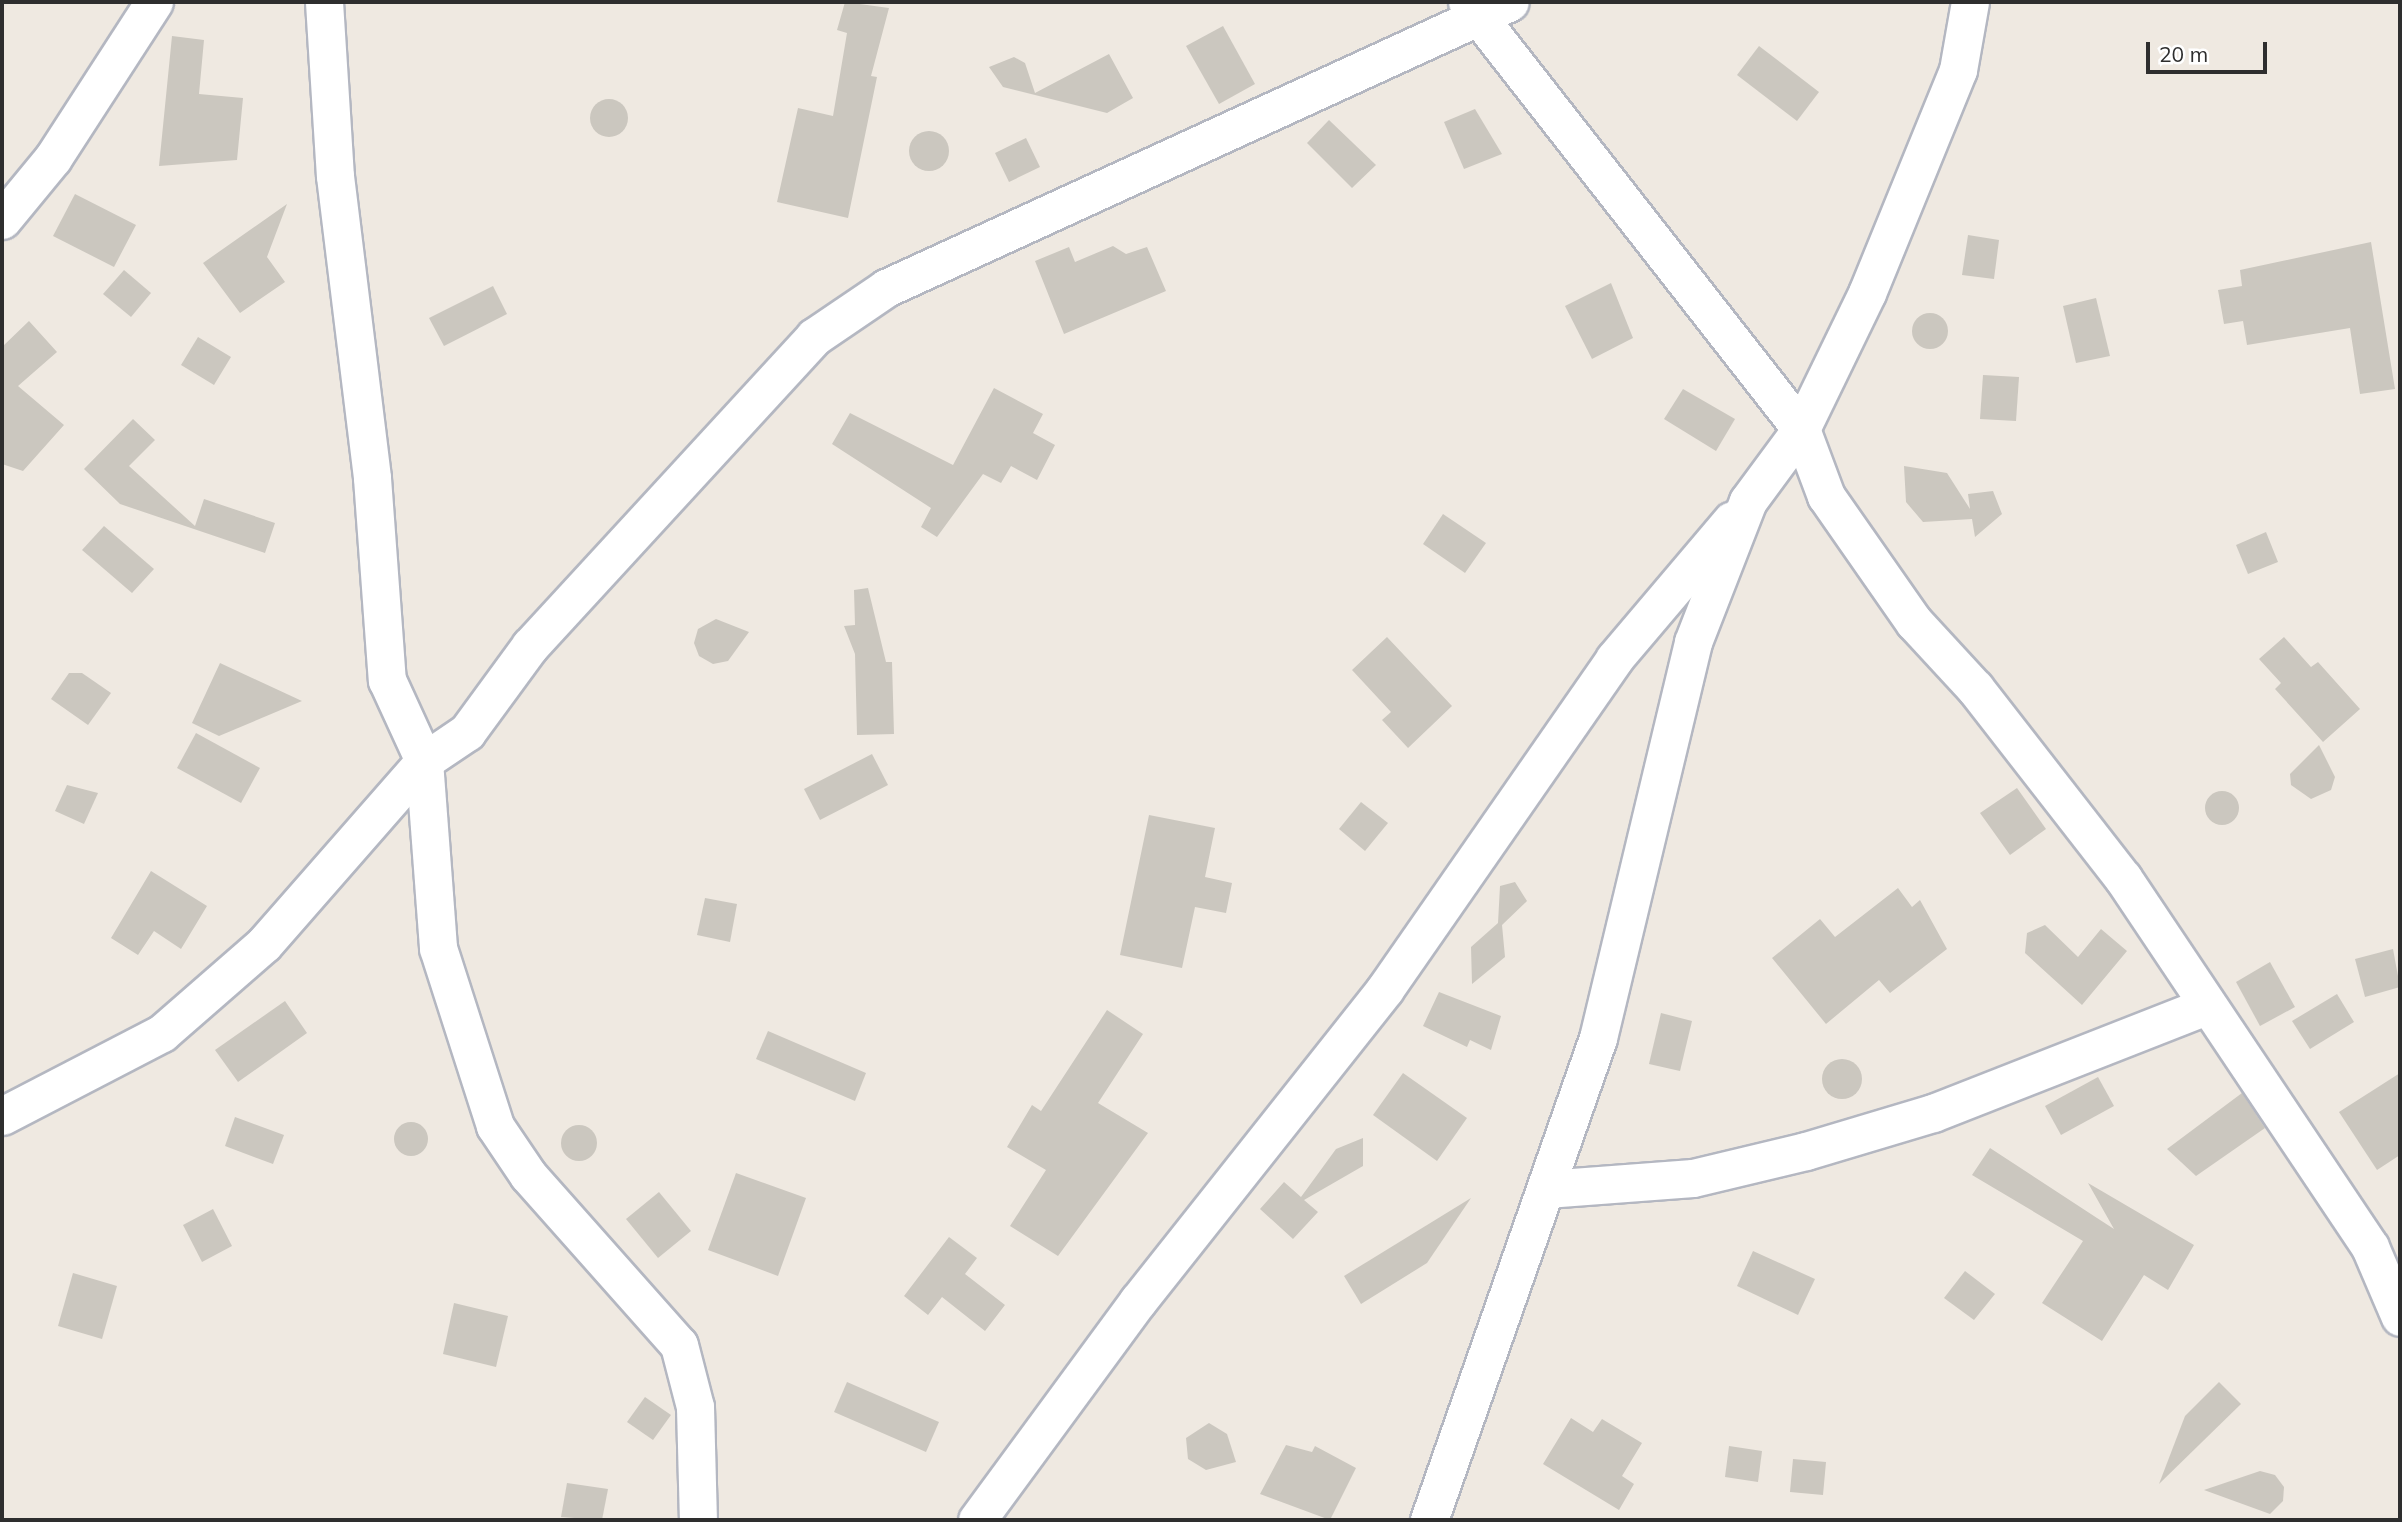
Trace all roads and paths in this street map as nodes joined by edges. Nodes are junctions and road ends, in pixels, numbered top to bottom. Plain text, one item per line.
1 (154, 2) edge
2 (324, 2) edge
3 (1970, 2) edge
4 (1486, 7) edge
5 (2, 220) edge
6 (1801, 429) junction
7 (1748, 501) junction
8 (424, 761) junction
9 (2204, 1007) junction
10 (2, 1116) edge
11 (1546, 1189) junction
12 (2400, 1317) edge
13 (698, 1520) edge
14 (977, 1520) edge
15 (1429, 1520) edge

1 - 5 street
2 - 8 street
3 - 6 street
4 - 6 street
4 - 8 street
6 - 7 street
6 - 9 street
7 - 11 street
7 - 14 street
8 - 10 street
8 - 13 street
9 - 11 street
9 - 12 street
11 - 15 street

